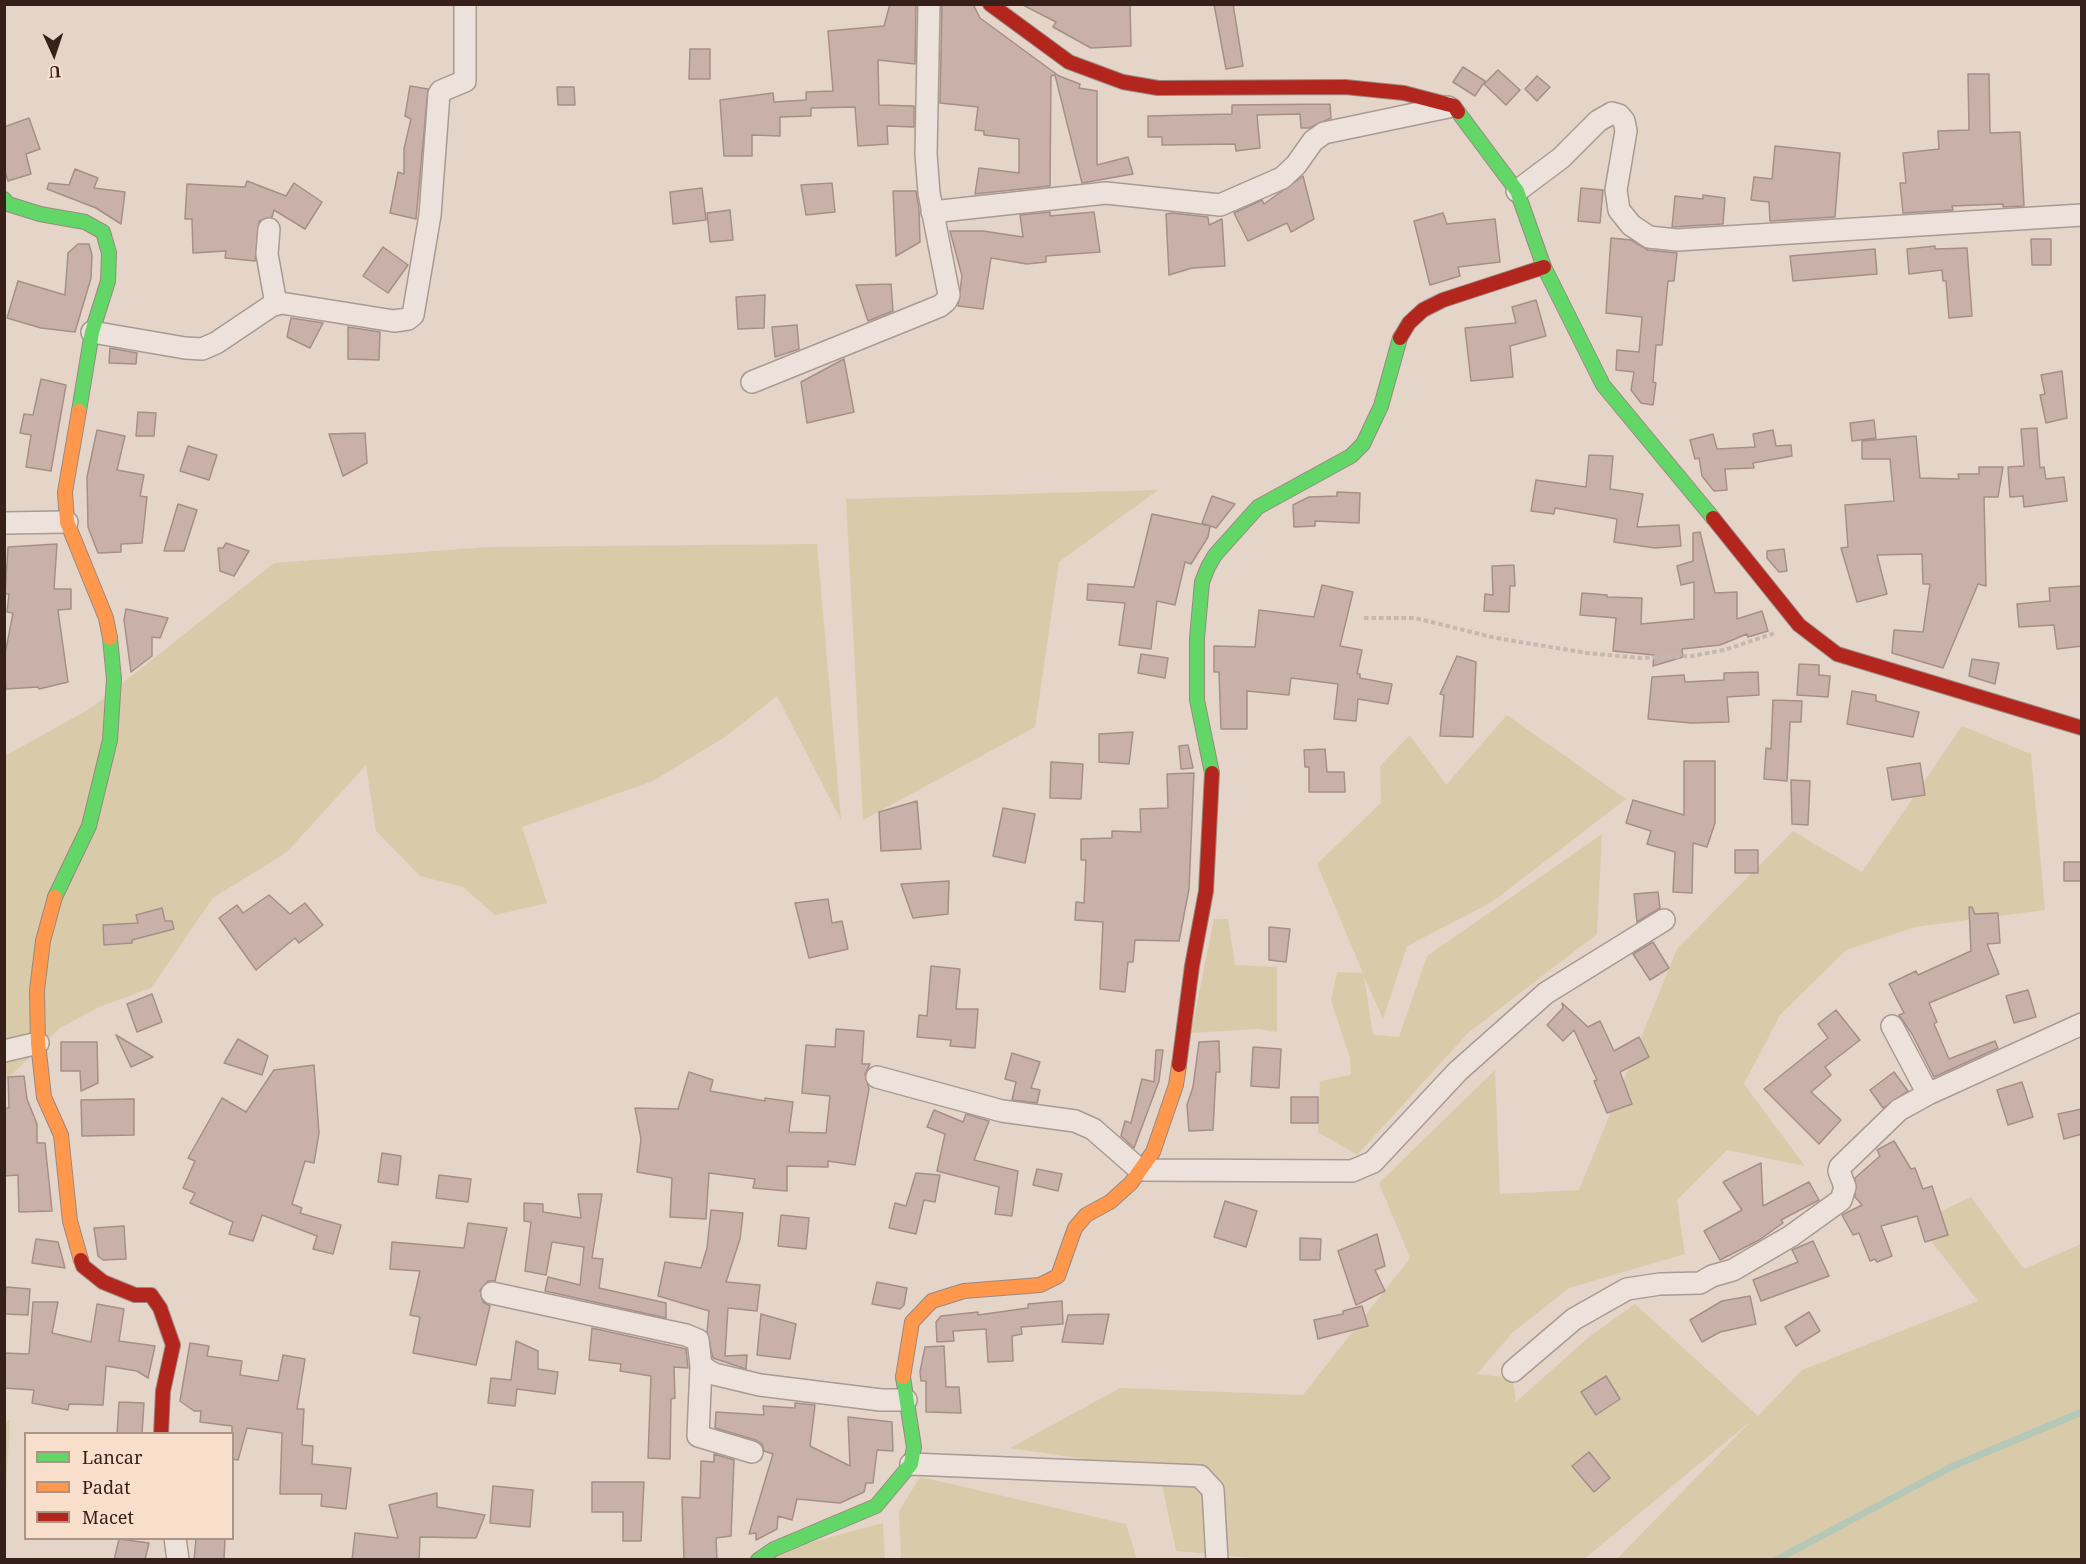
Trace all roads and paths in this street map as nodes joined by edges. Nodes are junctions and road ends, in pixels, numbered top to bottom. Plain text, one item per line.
1 (465, 4) edge
2 (929, 4) edge
3 (990, 4) edge
4 (1455, 106) junction
5 (1517, 191) junction
6 (4, 199) edge
7 (932, 212) junction
8 (2082, 215) edge
9 (269, 229) dead end
10 (1544, 267) junction
11 (276, 304) junction
12 (92, 332) junction
13 (752, 382) dead end
14 (67, 522) junction
15 (4, 523) edge
16 (1364, 618) dead end
17 (1799, 625) junction
18 (2082, 728) edge
19 (1664, 920) dead end
20 (2082, 1024) edge
21 (1892, 1026) dead end
22 (38, 1043) junction
23 (4, 1051) edge
24 (877, 1077) dead end
25 (1928, 1094) junction
26 (1140, 1170) junction
27 (492, 1293) dead end
28 (701, 1366) junction
29 (1513, 1371) dead end
30 (906, 1400) junction
31 (161, 1432) edge
32 (752, 1452) dead end
33 (911, 1464) junction
34 (175, 1540) edge
35 (178, 1560) edge
36 (758, 1560) edge
37 (1217, 1560) edge

1 - 11 street
2 - 7 street
3 - 4 street
4 - 5 street
4 - 7 street
5 - 8 street
5 - 10 street
6 - 12 street
7 - 13 street
9 - 11 street
10 - 17 street
10 - 26 street
11 - 12 street
12 - 14 street
14 - 15 street
14 - 22 street
16 - 17 path
17 - 18 street
19 - 26 street
20 - 25 street
21 - 25 street
22 - 23 street
22 - 31 street
24 - 26 street
25 - 29 street
26 - 30 street
27 - 28 street
28 - 30 street
28 - 32 street
30 - 33 street
33 - 36 street
33 - 37 street
34 - 35 street

